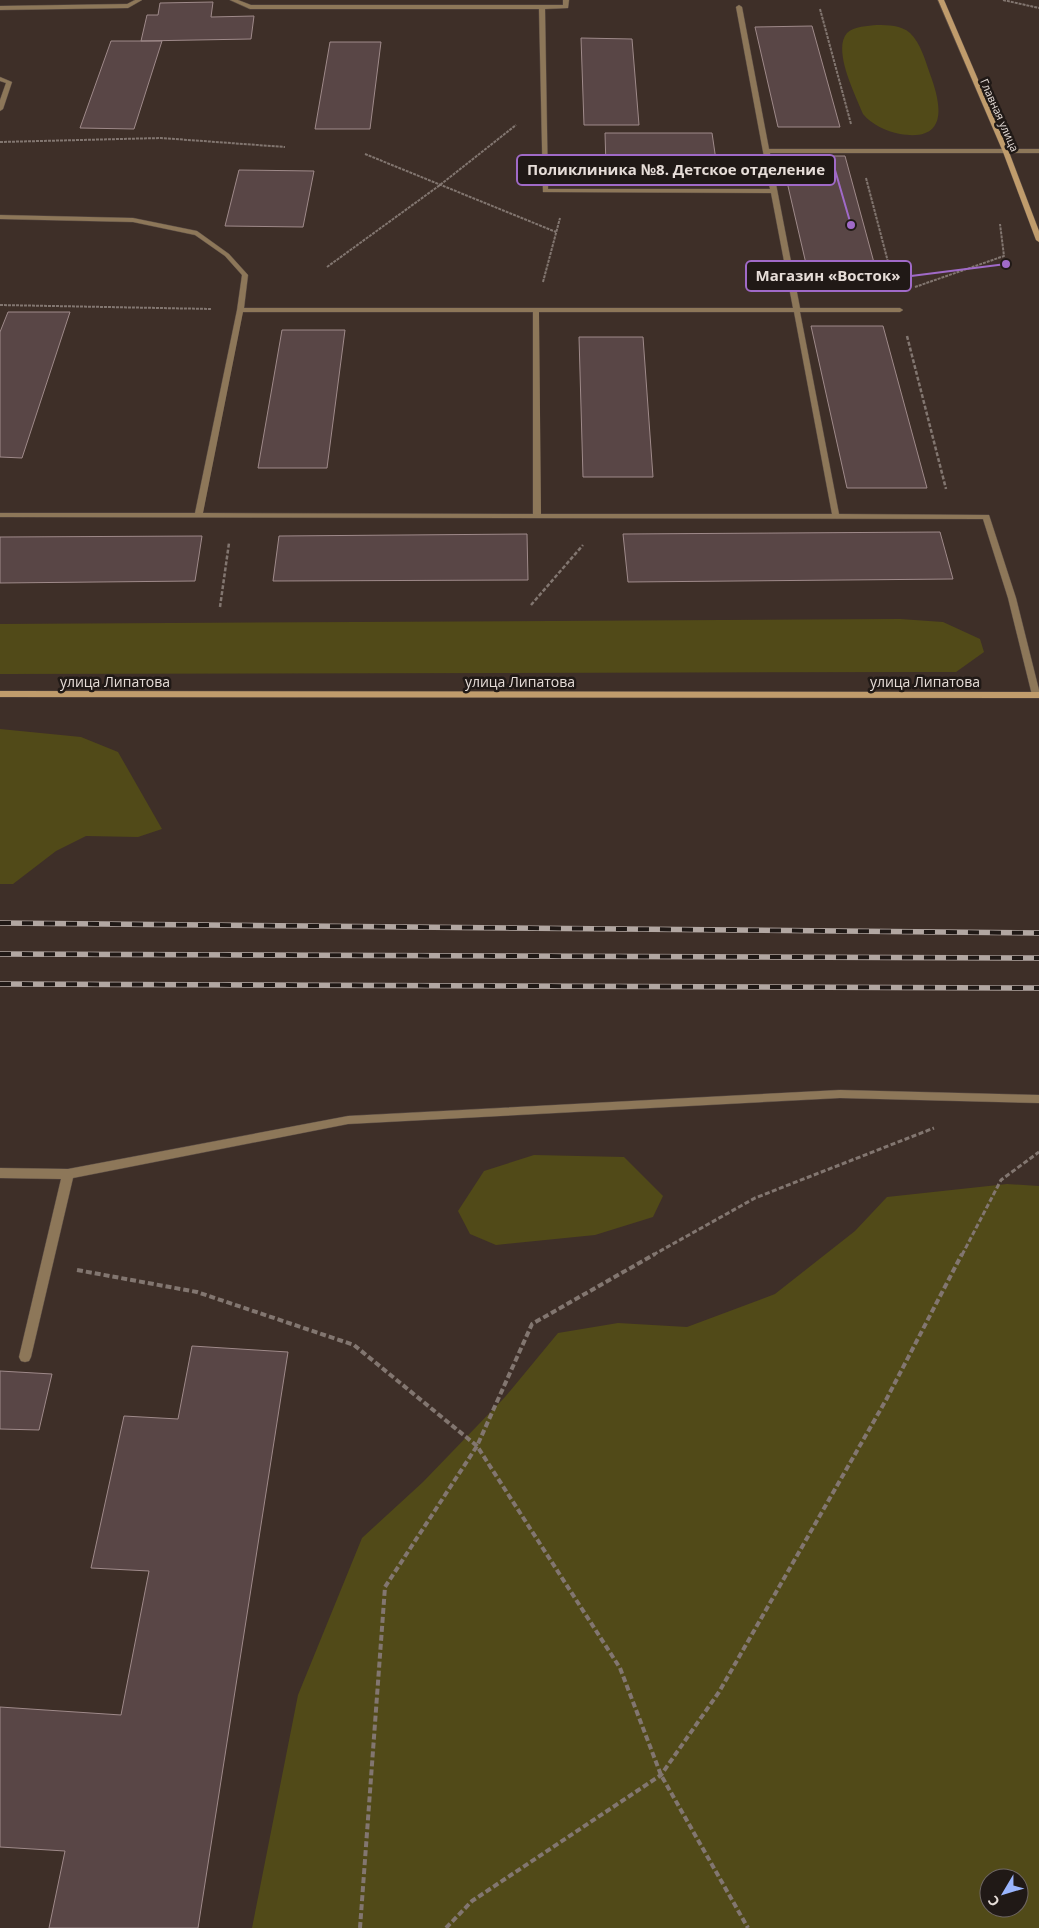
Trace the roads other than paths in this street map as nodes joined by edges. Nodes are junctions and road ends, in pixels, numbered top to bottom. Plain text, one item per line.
1 (139, 0) edge
2 (233, 0) edge
3 (382, 0) edge
4 (566, 0) edge
5 (940, 0) edge
6 (378, 7) junction
7 (542, 7) junction
8 (739, 7) dead end
9 (0, 8) edge
10 (0, 79) edge
11 (0, 109) edge
12 (767, 151) junction
13 (1039, 151) edge
14 (1006, 152) junction
15 (774, 191) junction
16 (0, 217) edge
17 (1039, 240) edge
18 (240, 310) junction
19 (536, 310) junction
20 (900, 310) road end
21 (796, 311) junction
22 (0, 515) edge
23 (199, 515) junction
24 (537, 516) junction
25 (836, 516) junction
26 (0, 694) edge
27 (1038, 695) edge
28 (1039, 1100) edge
29 (0, 1173) edge
30 (68, 1174) junction
31 (25, 1357) dead end

1 - 9 lane
2 - 6 lane
3 - 6 lane
4 - 7 lane
5 - 14 street, Главная улица
6 - 7 lane
7 - 15 lane
8 - 12 lane
10 - 11 lane
12 - 14 lane
12 - 15 lane
13 - 14 lane
14 - 17 street, Главная улица
15 - 21 lane
16 - 18 lane
18 - 19 lane
18 - 23 lane
19 - 21 lane
19 - 24 lane
20 - 21 lane
21 - 25 lane
22 - 23 lane
23 - 24 lane
24 - 25 lane
25 - 27 lane
26 - 27 street, улица Липатова
28 - 30 lane
29 - 30 lane
30 - 31 lane

